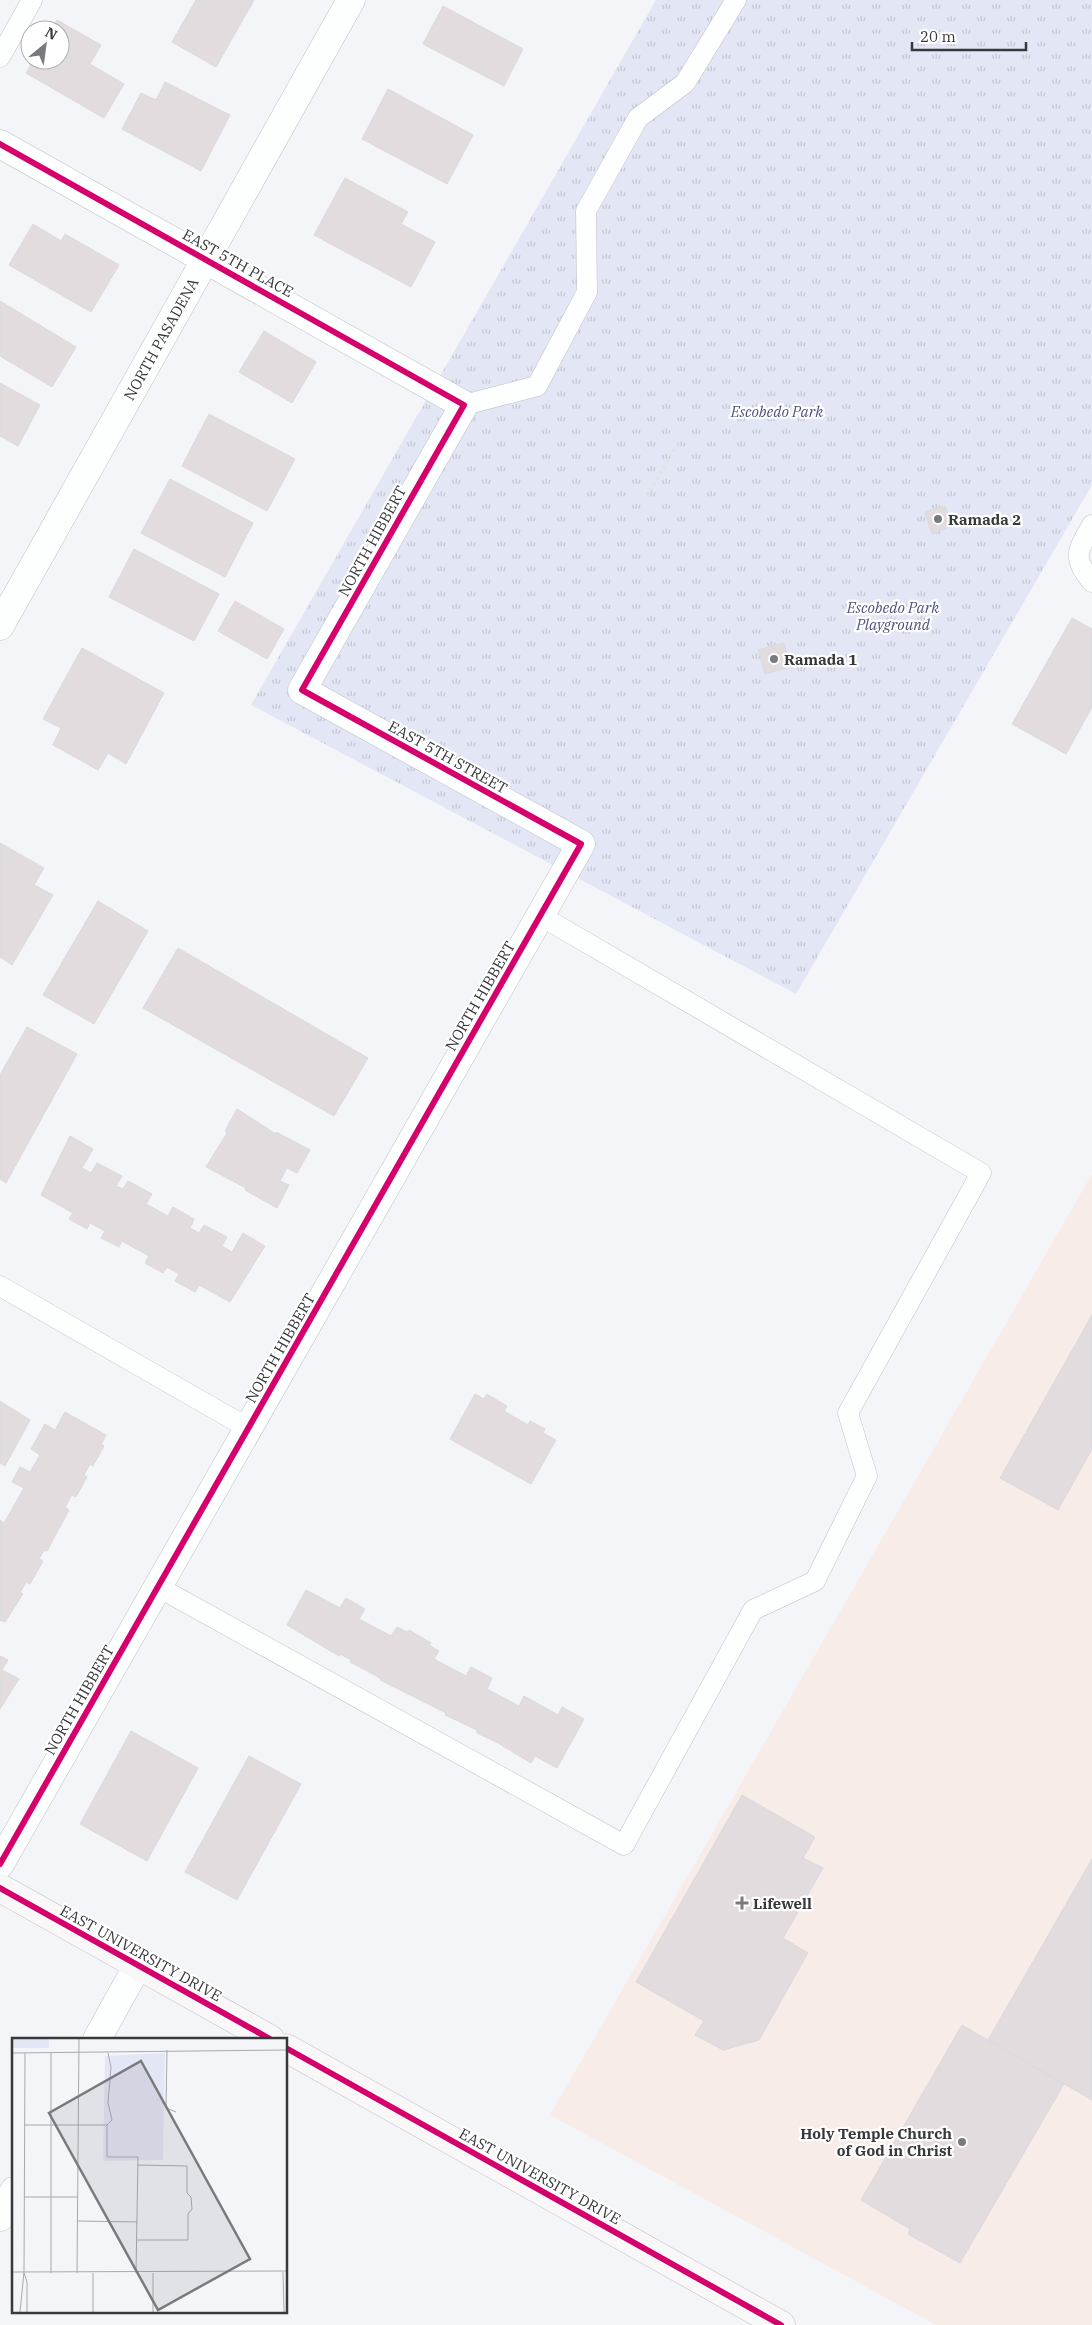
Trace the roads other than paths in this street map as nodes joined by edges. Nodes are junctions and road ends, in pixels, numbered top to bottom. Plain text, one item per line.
1 (32, 0) edge
2 (351, 0) edge
3 (736, 0) edge
4 (0, 57) edge
5 (0, 144) edge
6 (205, 259) junction
7 (464, 405) junction
8 (1092, 525) edge
9 (1092, 582) edge
10 (0, 626) edge
11 (302, 690) joint
12 (581, 844) joint
13 (540, 916) junction
14 (0, 1286) edge
15 (248, 1428) junction
16 (158, 1587) junction
17 (0, 1864) edge
18 (0, 1888) edge
19 (138, 1965) junction
20 (98, 2038) edge
21 (268, 2038) edge
22 (288, 2049) edge
23 (12, 2196) edge
24 (0, 2217) edge
25 (781, 2325) edge

1 - 4 lane
2 - 6 street, NORTH PASADENA
3 - 7 lane
5 - 6 street, EAST 5TH PLACE
6 - 7 street, EAST 5TH PLACE
6 - 10 street, NORTH PASADENA
7 - 11 street, NORTH HIBBERT
8 - 9 lane
11 - 12 street, EAST 5TH STREET
12 - 13 street, NORTH HIBBERT
13 - 15 street, NORTH HIBBERT
13 - 16 lane
14 - 15 lane
15 - 16 street, NORTH HIBBERT
16 - 17 street, NORTH HIBBERT
18 - 19 main road, EAST UNIVERSITY DRIVE
19 - 20 street
19 - 21 main road, EAST UNIVERSITY DRIVE
22 - 25 main road, EAST UNIVERSITY DRIVE
23 - 24 street

